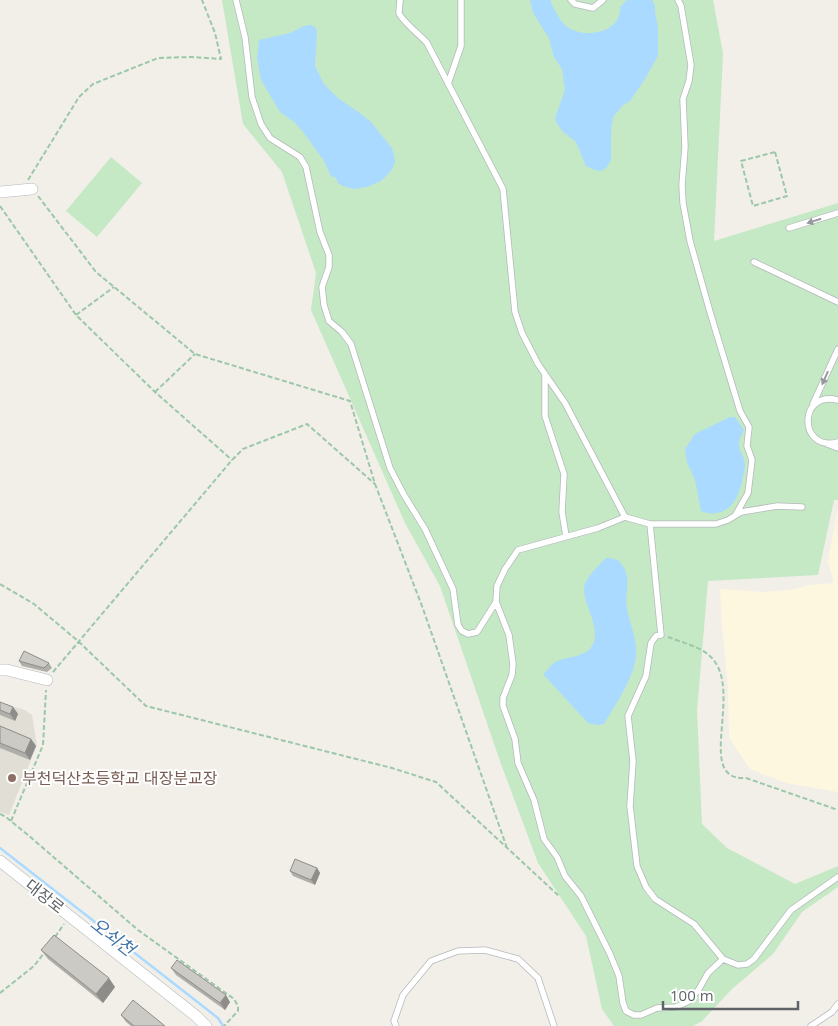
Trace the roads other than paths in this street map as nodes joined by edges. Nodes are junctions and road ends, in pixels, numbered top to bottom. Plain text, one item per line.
1 (236, 0) edge
2 (400, 0) edge
3 (461, 0) edge
4 (571, 0) edge
5 (603, 0) edge
6 (678, 0) edge
7 (448, 84) junction
8 (32, 189) road end
9 (0, 192) edge
10 (838, 213) edge
11 (790, 228) dead end
12 (754, 262) dead end
13 (838, 302) edge
14 (838, 349) edge
15 (545, 374) junction
16 (838, 400) edge
17 (812, 408) junction
18 (838, 442) edge
19 (825, 443) junction
20 (838, 448) edge
21 (802, 507) dead end
22 (735, 516) junction
23 (625, 517) junction
24 (650, 524) junction
25 (566, 536) junction
26 (496, 602) junction
27 (0, 670) edge
28 (47, 680) road end
29 (0, 861) edge
30 (838, 877) edge
31 (723, 958) junction
32 (838, 1004) edge
33 (206, 1026) edge
34 (396, 1026) edge
35 (554, 1026) edge
36 (810, 1026) edge

1 - 26 lane
2 - 7 lane
3 - 7 lane
4 - 5 lane
6 - 22 lane
7 - 15 lane
8 - 9 street
10 -> 11 lane
12 - 13 lane
14 -> 17 lane
15 - 23 lane
15 - 25 lane
16 - 17 lane
17 - 19 lane
18 - 19 lane
19 - 20 lane
21 - 22 lane
22 - 24 lane
23 - 24 lane
23 - 25 lane
24 - 31 lane
25 - 26 lane
26 - 31 lane
27 - 28 street
29 - 33 street, 대장로
30 - 31 lane
32 - 36 lane
34 - 35 lane

